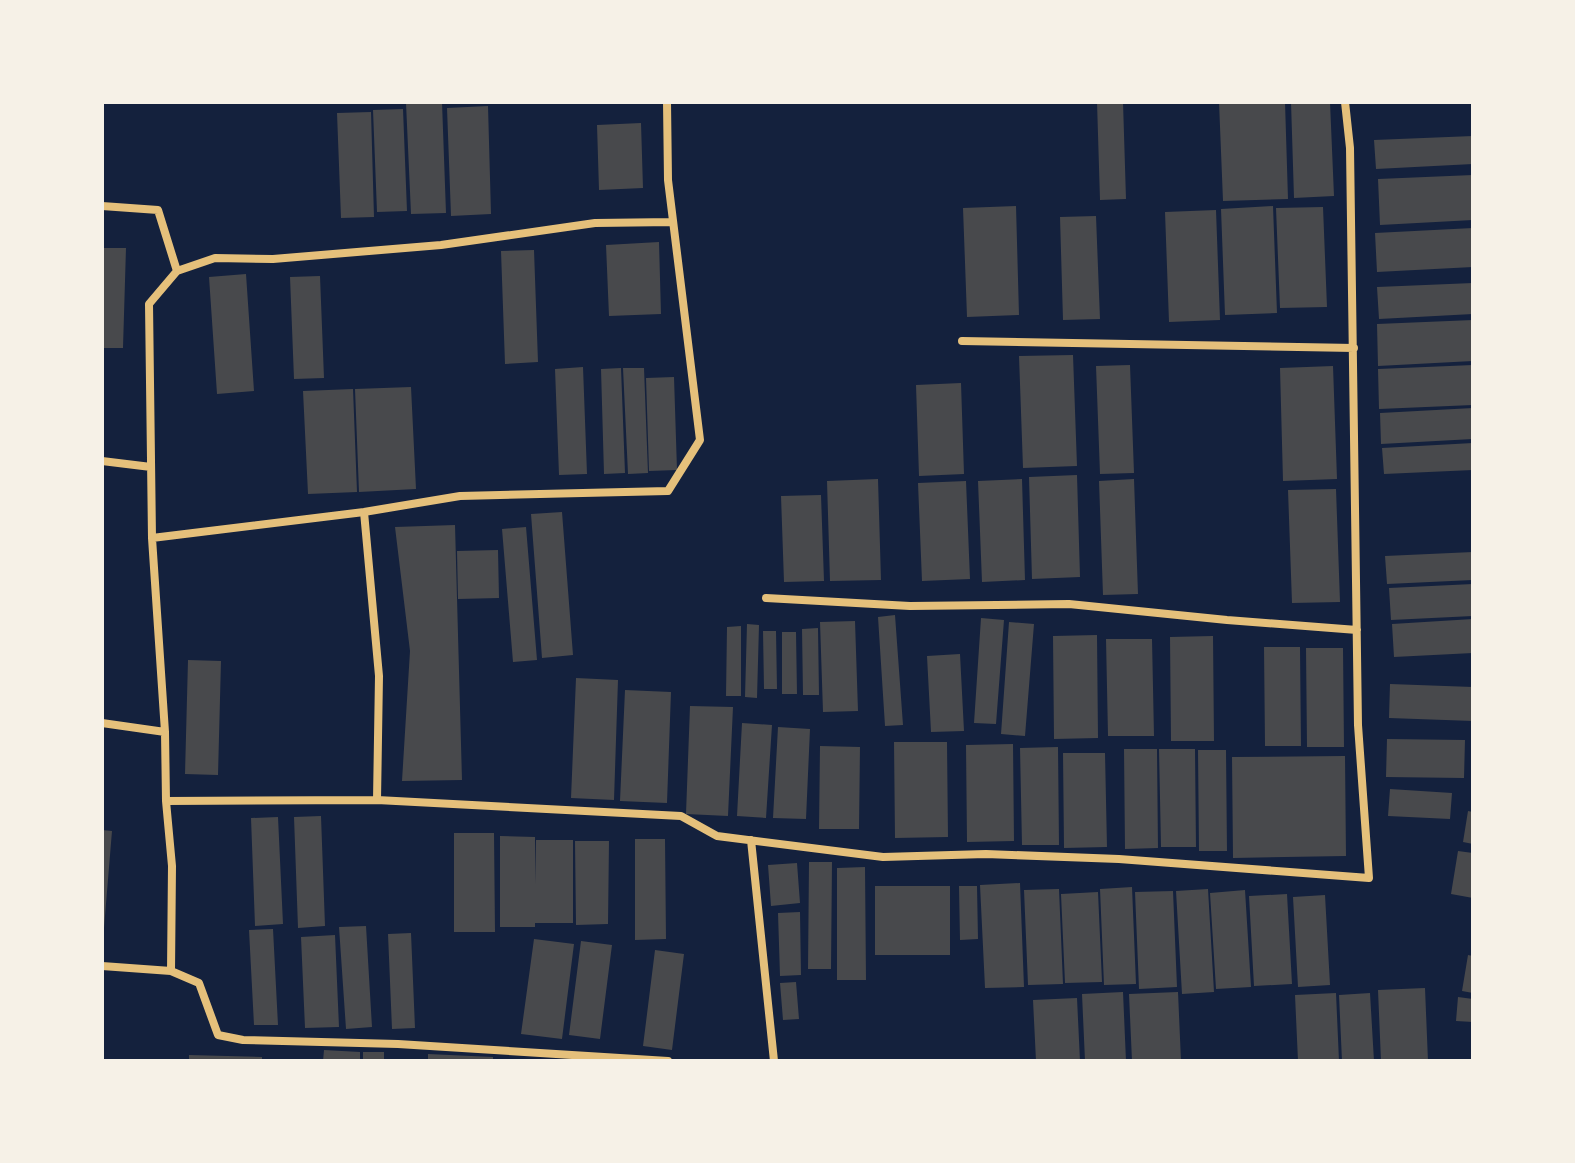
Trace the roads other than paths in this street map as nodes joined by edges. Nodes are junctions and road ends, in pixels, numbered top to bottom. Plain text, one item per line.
1 (667, 102) edge
2 (1345, 102) edge
3 (102, 206) edge
4 (673, 222) junction
5 (177, 271) junction
6 (962, 341) dead end
7 (1354, 348) junction
8 (102, 461) edge
9 (151, 467) junction
10 (364, 512) junction
11 (152, 538) junction
12 (766, 598) dead end
13 (1357, 630) junction
14 (102, 723) edge
15 (165, 732) junction
16 (377, 800) junction
17 (166, 801) junction
18 (751, 840) junction
19 (102, 966) edge
20 (171, 971) junction
21 (668, 1061) edge
22 (774, 1061) edge

1 - 4 street
2 - 7 street
3 - 5 street
4 - 5 street
4 - 10 street
5 - 9 street
6 - 7 street
7 - 13 street
8 - 9 street
9 - 11 street
10 - 11 street
10 - 16 street
11 - 15 street
12 - 13 street
13 - 18 street
14 - 15 street
15 - 17 street
16 - 17 street
16 - 18 street
17 - 20 street
18 - 22 street
19 - 20 street
20 - 21 street

